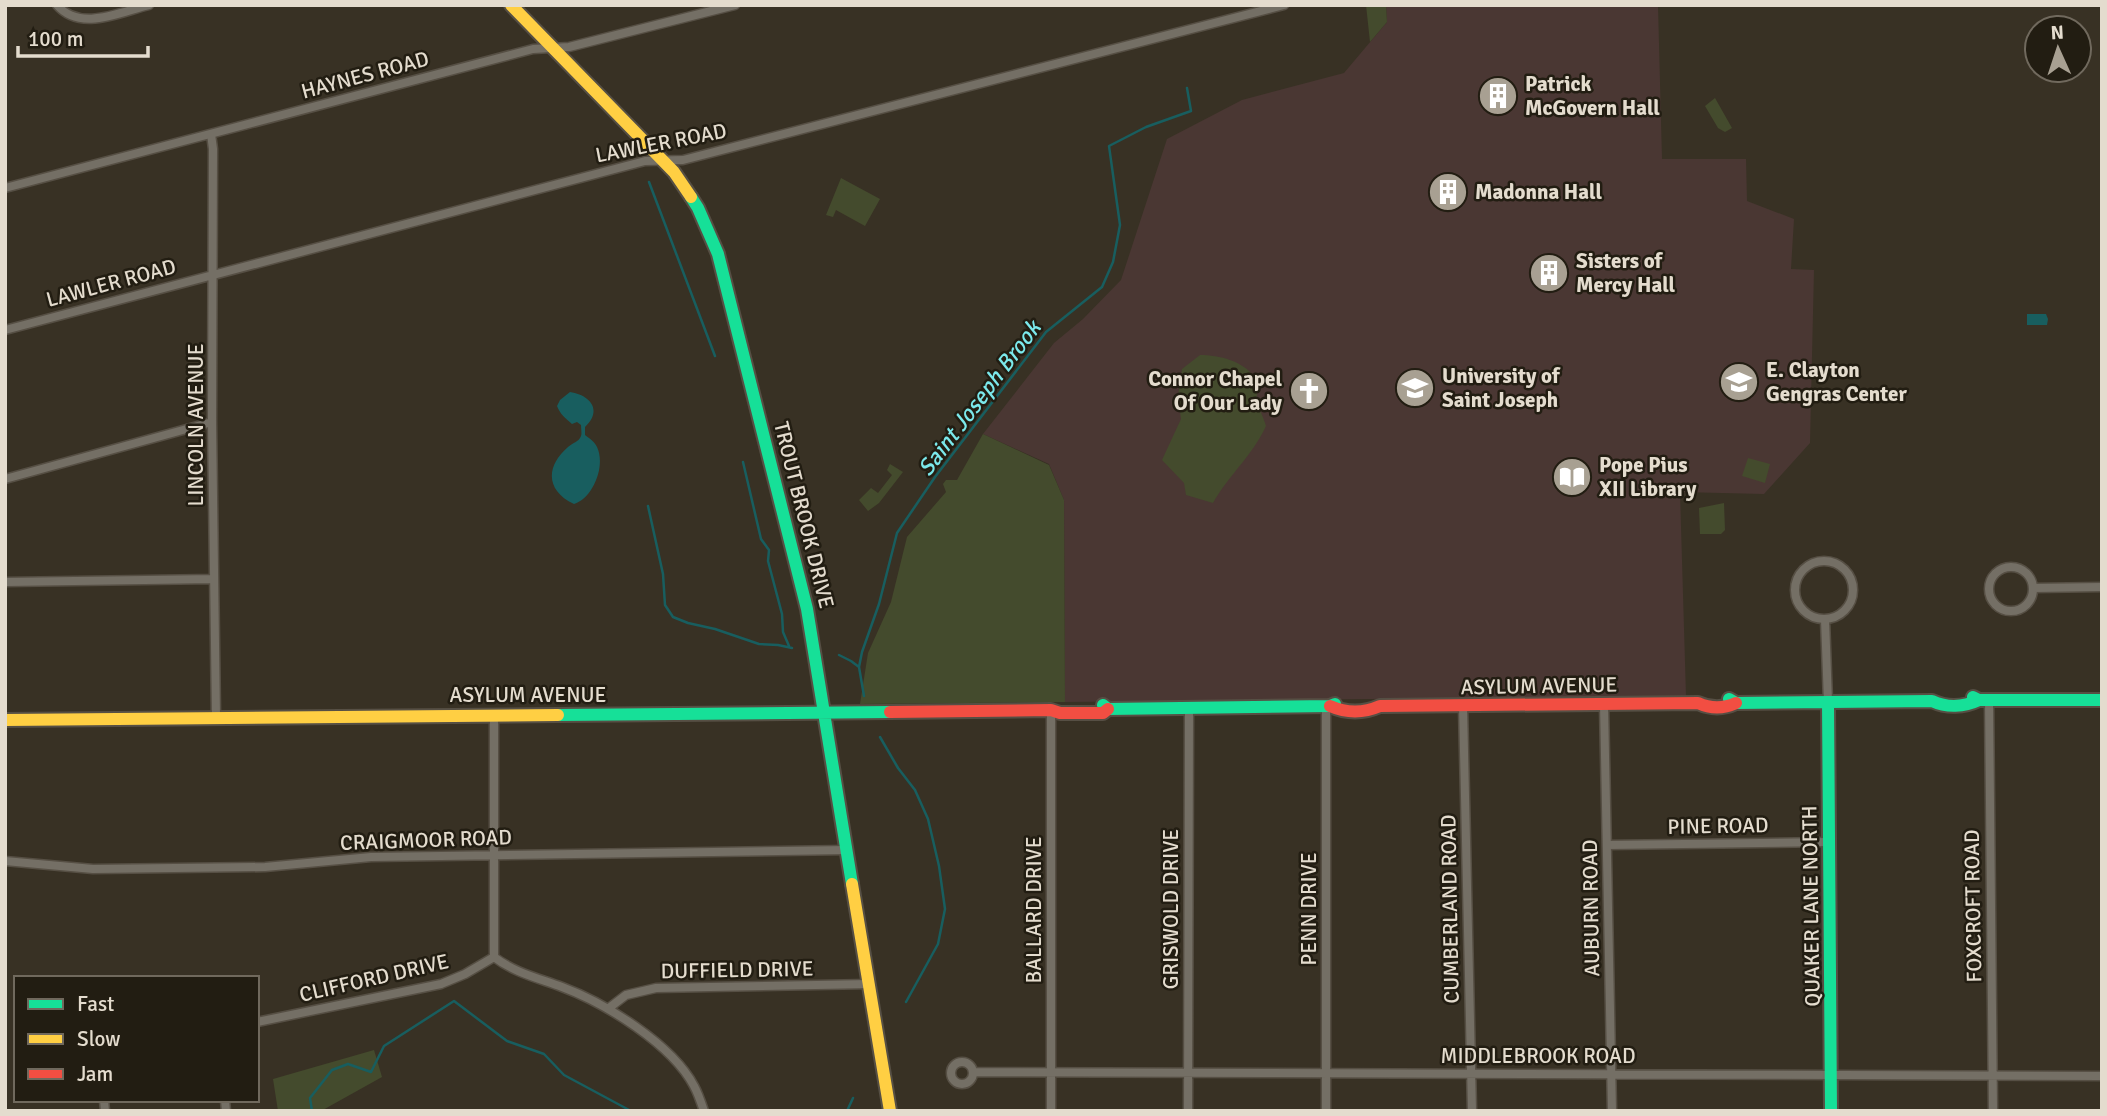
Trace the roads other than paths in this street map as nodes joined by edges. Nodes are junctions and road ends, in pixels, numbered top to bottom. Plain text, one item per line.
1 (57, 5) edge
2 (149, 5) edge
3 (511, 5) edge
4 (736, 5) edge
5 (1284, 5) edge
6 (553, 47) junction
7 (211, 134) junction
8 (662, 159) junction
9 (5, 188) edge
10 (214, 274) junction
11 (5, 330) edge
12 (212, 422) junction
13 (5, 479) edge
14 (214, 579) junction
15 (5, 582) edge
16 (2102, 587) edge
17 (2033, 588) junction
18 (1825, 619) junction
19 (1984, 700) junction
20 (2102, 700) edge
21 (1828, 702) junction
22 (1604, 704) junction
23 (1328, 706) junction
24 (1463, 706) junction
25 (1189, 708) junction
26 (1051, 710) junction
27 (826, 712) junction
28 (494, 714) junction
29 (216, 717) junction
30 (5, 720) edge
31 (1829, 842) junction
32 (1607, 845) junction
33 (848, 850) junction
34 (495, 855) junction
35 (5, 862) edge
36 (494, 957) junction
37 (870, 984) junction
38 (609, 1008) junction
39 (259, 1022) edge
40 (974, 1072) dead end
41 (1051, 1072) junction
42 (1188, 1072) junction
43 (1326, 1073) junction
44 (1471, 1073) junction
45 (1612, 1074) junction
46 (1831, 1075) junction
47 (1993, 1075) junction
48 (2102, 1076) edge
49 (704, 1111) edge
50 (890, 1111) edge
51 (1051, 1111) edge
52 (1188, 1111) edge
53 (1326, 1111) edge
54 (1472, 1111) edge
55 (1612, 1111) edge
56 (1831, 1111) edge
57 (1993, 1111) edge

1 - 2 street
3 - 6 main road, TROUT BROOK DRIVE
4 - 6 street, HAYNES ROAD
5 - 8 street, LAWLER ROAD
6 - 7 street, HAYNES ROAD
6 - 8 main road, TROUT BROOK DRIVE
7 - 9 street, HAYNES ROAD
7 - 10 street, LINCOLN AVENUE
8 - 10 street, LAWLER ROAD
8 - 27 main road, TROUT BROOK DRIVE
10 - 11 street, LAWLER ROAD
10 - 12 street, LINCOLN AVENUE
12 - 13 street
12 - 14 street, LINCOLN AVENUE
14 - 15 street
14 - 29 street, LINCOLN AVENUE
16 - 17 street
17 - 17 street
18 - 18 street
18 - 21 street
19 - 20 main road, ASYLUM AVENUE
19 - 21 main road, ASYLUM AVENUE
19 - 47 street, FOXCROFT ROAD
21 - 22 main road, ASYLUM AVENUE
21 - 31 main road, QUAKER LANE NORTH
22 - 24 main road, ASYLUM AVENUE
22 - 32 street, AUBURN ROAD
23 - 24 main road, ASYLUM AVENUE
23 - 25 main road, ASYLUM AVENUE
23 - 43 street, PENN DRIVE
24 - 44 street, CUMBERLAND ROAD
25 - 26 main road, ASYLUM AVENUE
25 - 42 street, GRISWOLD DRIVE
26 - 27 main road, ASYLUM AVENUE
26 - 41 street, BALLARD DRIVE
27 - 28 main road, ASYLUM AVENUE
27 - 33 main road, TROUT BROOK DRIVE
28 - 29 main road, ASYLUM AVENUE
28 - 34 street
29 - 30 main road, ASYLUM AVENUE
31 - 32 street, PINE ROAD
31 - 46 main road, QUAKER LANE NORTH
32 - 45 street, AUBURN ROAD
33 - 34 street, CRAIGMOOR ROAD
33 - 37 main road, TROUT BROOK DRIVE
34 - 35 street, CRAIGMOOR ROAD
34 - 36 street
36 - 38 street
36 - 39 street, CLIFFORD DRIVE
37 - 38 street, DUFFIELD DRIVE
37 - 50 main road, TROUT BROOK DRIVE
38 - 49 street
40 - 41 street, MIDDLEBROOK ROAD
41 - 42 street, MIDDLEBROOK ROAD
41 - 51 street, BALLARD DRIVE
42 - 43 street, MIDDLEBROOK ROAD
42 - 52 street, GRISWOLD DRIVE
43 - 44 street, MIDDLEBROOK ROAD
43 - 53 street, PENN DRIVE
44 - 45 street, MIDDLEBROOK ROAD
44 - 54 street, CUMBERLAND ROAD
45 - 46 street, MIDDLEBROOK ROAD
45 - 55 street, AUBURN ROAD
46 - 47 street, MIDDLEBROOK ROAD
46 - 56 main road, QUAKER LANE NORTH
47 - 48 street, MIDDLEBROOK ROAD
47 - 57 street, FOXCROFT ROAD

